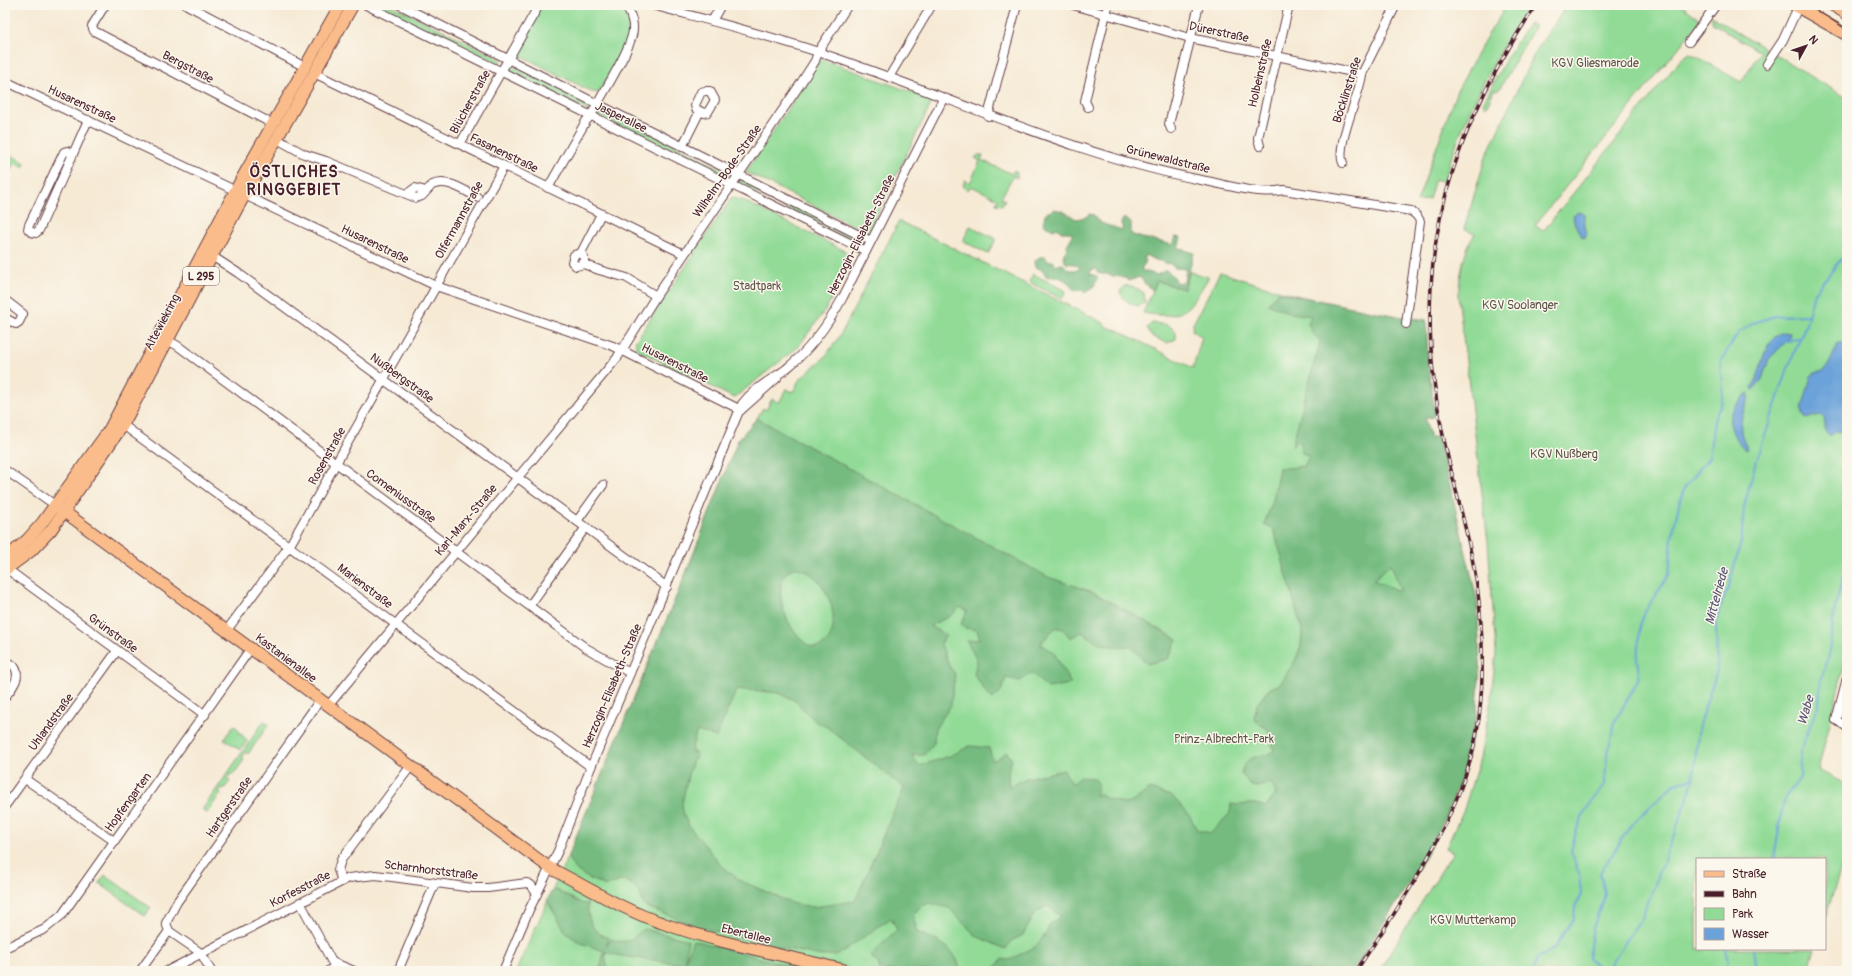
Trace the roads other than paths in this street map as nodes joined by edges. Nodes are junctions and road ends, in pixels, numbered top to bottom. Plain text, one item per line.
1 (105, 5) edge
2 (187, 5) edge
3 (340, 5) edge
4 (353, 5) edge
5 (366, 5) edge
6 (400, 5) edge
7 (539, 5) edge
8 (626, 5) edge
9 (652, 5) edge
10 (721, 5) edge
11 (848, 5) edge
12 (932, 5) edge
13 (1017, 5) edge
14 (1073, 5) edge
15 (1108, 5) edge
16 (1199, 5) edge
17 (1289, 5) edge
18 (1396, 5) edge
19 (1716, 5) edge
20 (1832, 5) edge
21 (1797, 6) edge
22 (201, 8) edge
23 (1847, 14) edge
24 (1105, 15) junction
25 (712, 21) junction
26 (1847, 35) edge
27 (1190, 38) junction
28 (1689, 42) dead end
29 (818, 52) junction
30 (1276, 56) junction
31 (508, 59) junction
32 (1767, 64) dead end
33 (310, 70) junction
34 (501, 71) junction
35 (1362, 74) junction
36 (889, 77) junction
37 (5, 81) edge
38 (944, 99) junction
39 (597, 104) junction
40 (1088, 107) dead end
41 (699, 113) dead end
42 (591, 116) junction
43 (988, 116) junction
44 (88, 120) junction
45 (273, 124) junction
46 (1171, 129) dead end
47 (277, 139) junction
48 (460, 144) junction
49 (1260, 146) dead end
50 (682, 147) junction
51 (73, 154) junction
52 (1343, 163) dead end
53 (504, 166) junction
54 (739, 175) junction
55 (732, 185) junction
56 (548, 188) junction
57 (240, 192) junction
58 (477, 198) dead end
59 (601, 214) junction
60 (871, 241) junction
61 (866, 251) junction
62 (684, 254) junction
63 (212, 256) junction
64 (436, 286) junction
65 (656, 296) junction
66 (5, 300) edge
67 (5, 318) edge
68 (1406, 324) dead end
69 (164, 338) junction
70 (622, 350) junction
71 (384, 380) junction
72 (741, 410) junction
73 (123, 425) junction
74 (336, 464) junction
75 (5, 470) edge
76 (517, 477) junction
77 (603, 485) dead end
78 (55, 505) junction
79 (64, 511) junction
80 (577, 521) junction
81 (586, 528) junction
82 (290, 545) junction
83 (456, 552) junction
84 (6, 566) edge
85 (666, 586) junction
86 (530, 605) junction
87 (395, 624) junction
88 (227, 630) junction
89 (251, 648) junction
90 (117, 651) junction
91 (5, 660) edge
92 (630, 673) junction
93 (1847, 678) edge
94 (5, 697) edge
95 (324, 703) junction
96 (205, 715) junction
97 (1847, 727) edge
98 (410, 767) junction
99 (591, 767) junction
100 (25, 779) junction
101 (5, 806) edge
102 (114, 841) junction
103 (550, 868) junction
104 (342, 881) junction
105 (435, 883) junction
106 (537, 894) junction
107 (300, 902) junction
108 (169, 931) junction
109 (5, 948) edge
110 (201, 954) junction
111 (338, 965) junction
112 (140, 971) edge
113 (167, 971) edge
114 (211, 971) edge
115 (328, 971) edge
116 (354, 971) edge
117 (398, 971) edge
118 (503, 971) edge
119 (848, 971) edge

1 - 45 street, Bergstraße
2 - 22 street, Fasanenstraße
3 - 33 main road, Altewiekring / L 295
4 - 33 main road, Altewiekring / L 295
5 - 34 street, Jasperallee
6 - 31 street, Jasperallee
7 - 31 street, Blücherstraße
8 - 39 street
9 - 25 street, Grünewaldstraße
10 - 25 street
11 - 29 street, Wilhelm-Bode-Straße
12 - 36 street
13 - 43 street
14 - 24 street, Dürerstraße
15 - 24 street
16 - 27 street
17 - 30 street, Holbeinstraße
18 - 35 street, Böcklinstraße
19 - 28 street
20 - 23 main road
21 - 26 main road
21 - 32 street
22 - 33 street, Fasanenstraße
24 - 27 street, Dürerstraße
24 - 40 street
25 - 29 street, Grünewaldstraße
27 - 30 street, Dürerstraße
27 - 46 street
29 - 36 street, Grünewaldstraße
29 - 54 street, Wilhelm-Bode-Straße
30 - 35 street, Dürerstraße
30 - 49 street, Holbeinstraße
31 - 34 street, Blücherstraße
31 - 39 street, Jasperallee
33 - 45 main road, Altewiekring / L 295
33 - 47 main road, Altewiekring / L 295
33 - 48 street, Fasanenstraße
34 - 42 street, Jasperallee
34 - 48 street, Blücherstraße
35 - 52 street, Böcklinstraße
36 - 38 street, Grünewaldstraße
37 - 44 street, Husarenstraße
38 - 43 street, Grünewaldstraße
38 - 60 street, Herzogin-Elisabeth-Straße
39 - 42 street
39 - 50 street, Jasperallee
41 - 50 street
42 - 55 street, Jasperallee
42 - 56 street
43 - 68 street, Grünewaldstraße
44 - 51 street
44 - 57 street, Husarenstraße
45 - 57 main road, Altewiekring / L 295
47 - 57 main road, Altewiekring / L 295
47 - 58 street
48 - 53 street, Fasanenstraße
50 - 54 street, Jasperallee
51 - 51 street
53 - 56 street, Fasanenstraße
53 - 64 street, Olfermannstraße
54 - 55 street, Wilhelm-Bode-Straße
54 - 60 street, Jasperallee
55 - 61 street, Jasperallee
55 - 62 street, Wilhelm-Bode-Straße
56 - 59 street, Fasanenstraße
57 - 63 main road, Altewiekring / L 295
57 - 64 street, Husarenstraße
57 - 69 main road, Altewiekring / L 295
59 - 62 street, Fasanenstraße
59 - 65 street
60 - 61 street, Herzogin-Elisabeth-Straße
61 - 72 street, Herzogin-Elisabeth-Straße
62 - 65 street, Wilhelm-Bode-Straße
63 - 69 main road, Altewiekring / L 295
63 - 71 street, Nußbergstraße
64 - 70 street, Husarenstraße
64 - 71 street, Rosenstraße
65 - 70 street, Wilhelm-Bode-Straße
66 - 67 street
69 - 73 main road, Altewiekring / L 295
69 - 74 street, Comeniusstraße
69 - 78 main road, Altewiekring / L 295
70 - 72 street, Husarenstraße
70 - 76 street, Karl-Marx-Straße
71 - 74 street, Rosenstraße
71 - 76 street, Nußbergstraße
72 - 85 street, Herzogin-Elisabeth-Straße
73 - 79 main road, Altewiekring / L 295
73 - 82 street, Marienstraße
74 - 82 street, Rosenstraße
74 - 83 street, Comeniusstraße
75 - 78 street, Kastanienallee
76 - 80 street, Nußbergstraße
76 - 83 street, Karl-Marx-Straße
77 - 80 street
78 - 79 main road, Kastanienallee
78 - 84 main road, Altewiekring / L 295
79 - 84 main road, Altewiekring / L 295
79 - 88 main road, Kastanienallee
80 - 81 street, Nußbergstraße
81 - 85 street, Nußbergstraße
81 - 86 street
82 - 87 street, Marienstraße
82 - 88 street, Rosenstraße
83 - 86 street, Comeniusstraße
83 - 87 street, Karl-Marx-Straße
84 - 90 street, Grünstraße
85 - 92 street, Herzogin-Elisabeth-Straße
86 - 92 street, Comeniusstraße
87 - 95 street, Karl-Marx-Straße
87 - 99 street, Marienstraße
88 - 89 main road, Kastanienallee
89 - 95 main road, Kastanienallee
89 - 96 street, Hopfengarten
90 - 96 street, Grünstraße
90 - 100 street, Uhlandstraße
91 - 94 street
92 - 99 street, Herzogin-Elisabeth-Straße
93 - 97 street
95 - 98 main road, Kastanienallee
95 - 108 street, Hartgerstraße
96 - 102 street, Hopfengarten
98 - 103 main road, Kastanienallee
98 - 104 street, Korfesstraße
99 - 103 street, Herzogin-Elisabeth-Straße
100 - 101 street, Uhlandstraße
100 - 102 street
102 - 109 street, Hopfengarten
103 - 106 street, Herzogin-Elisabeth-Straße
103 - 119 main road, Ebertallee
104 - 105 street, Scharnhorststraße
104 - 107 street, Korfesstraße
105 - 106 street, Scharnhorststraße
105 - 117 street
106 - 118 street, Herzogin-Elisabeth-Straße
107 - 110 street, Korfesstraße
107 - 111 street
108 - 110 street
108 - 112 street
110 - 113 street, Korfesstraße
110 - 114 street
111 - 115 street
111 - 116 street

